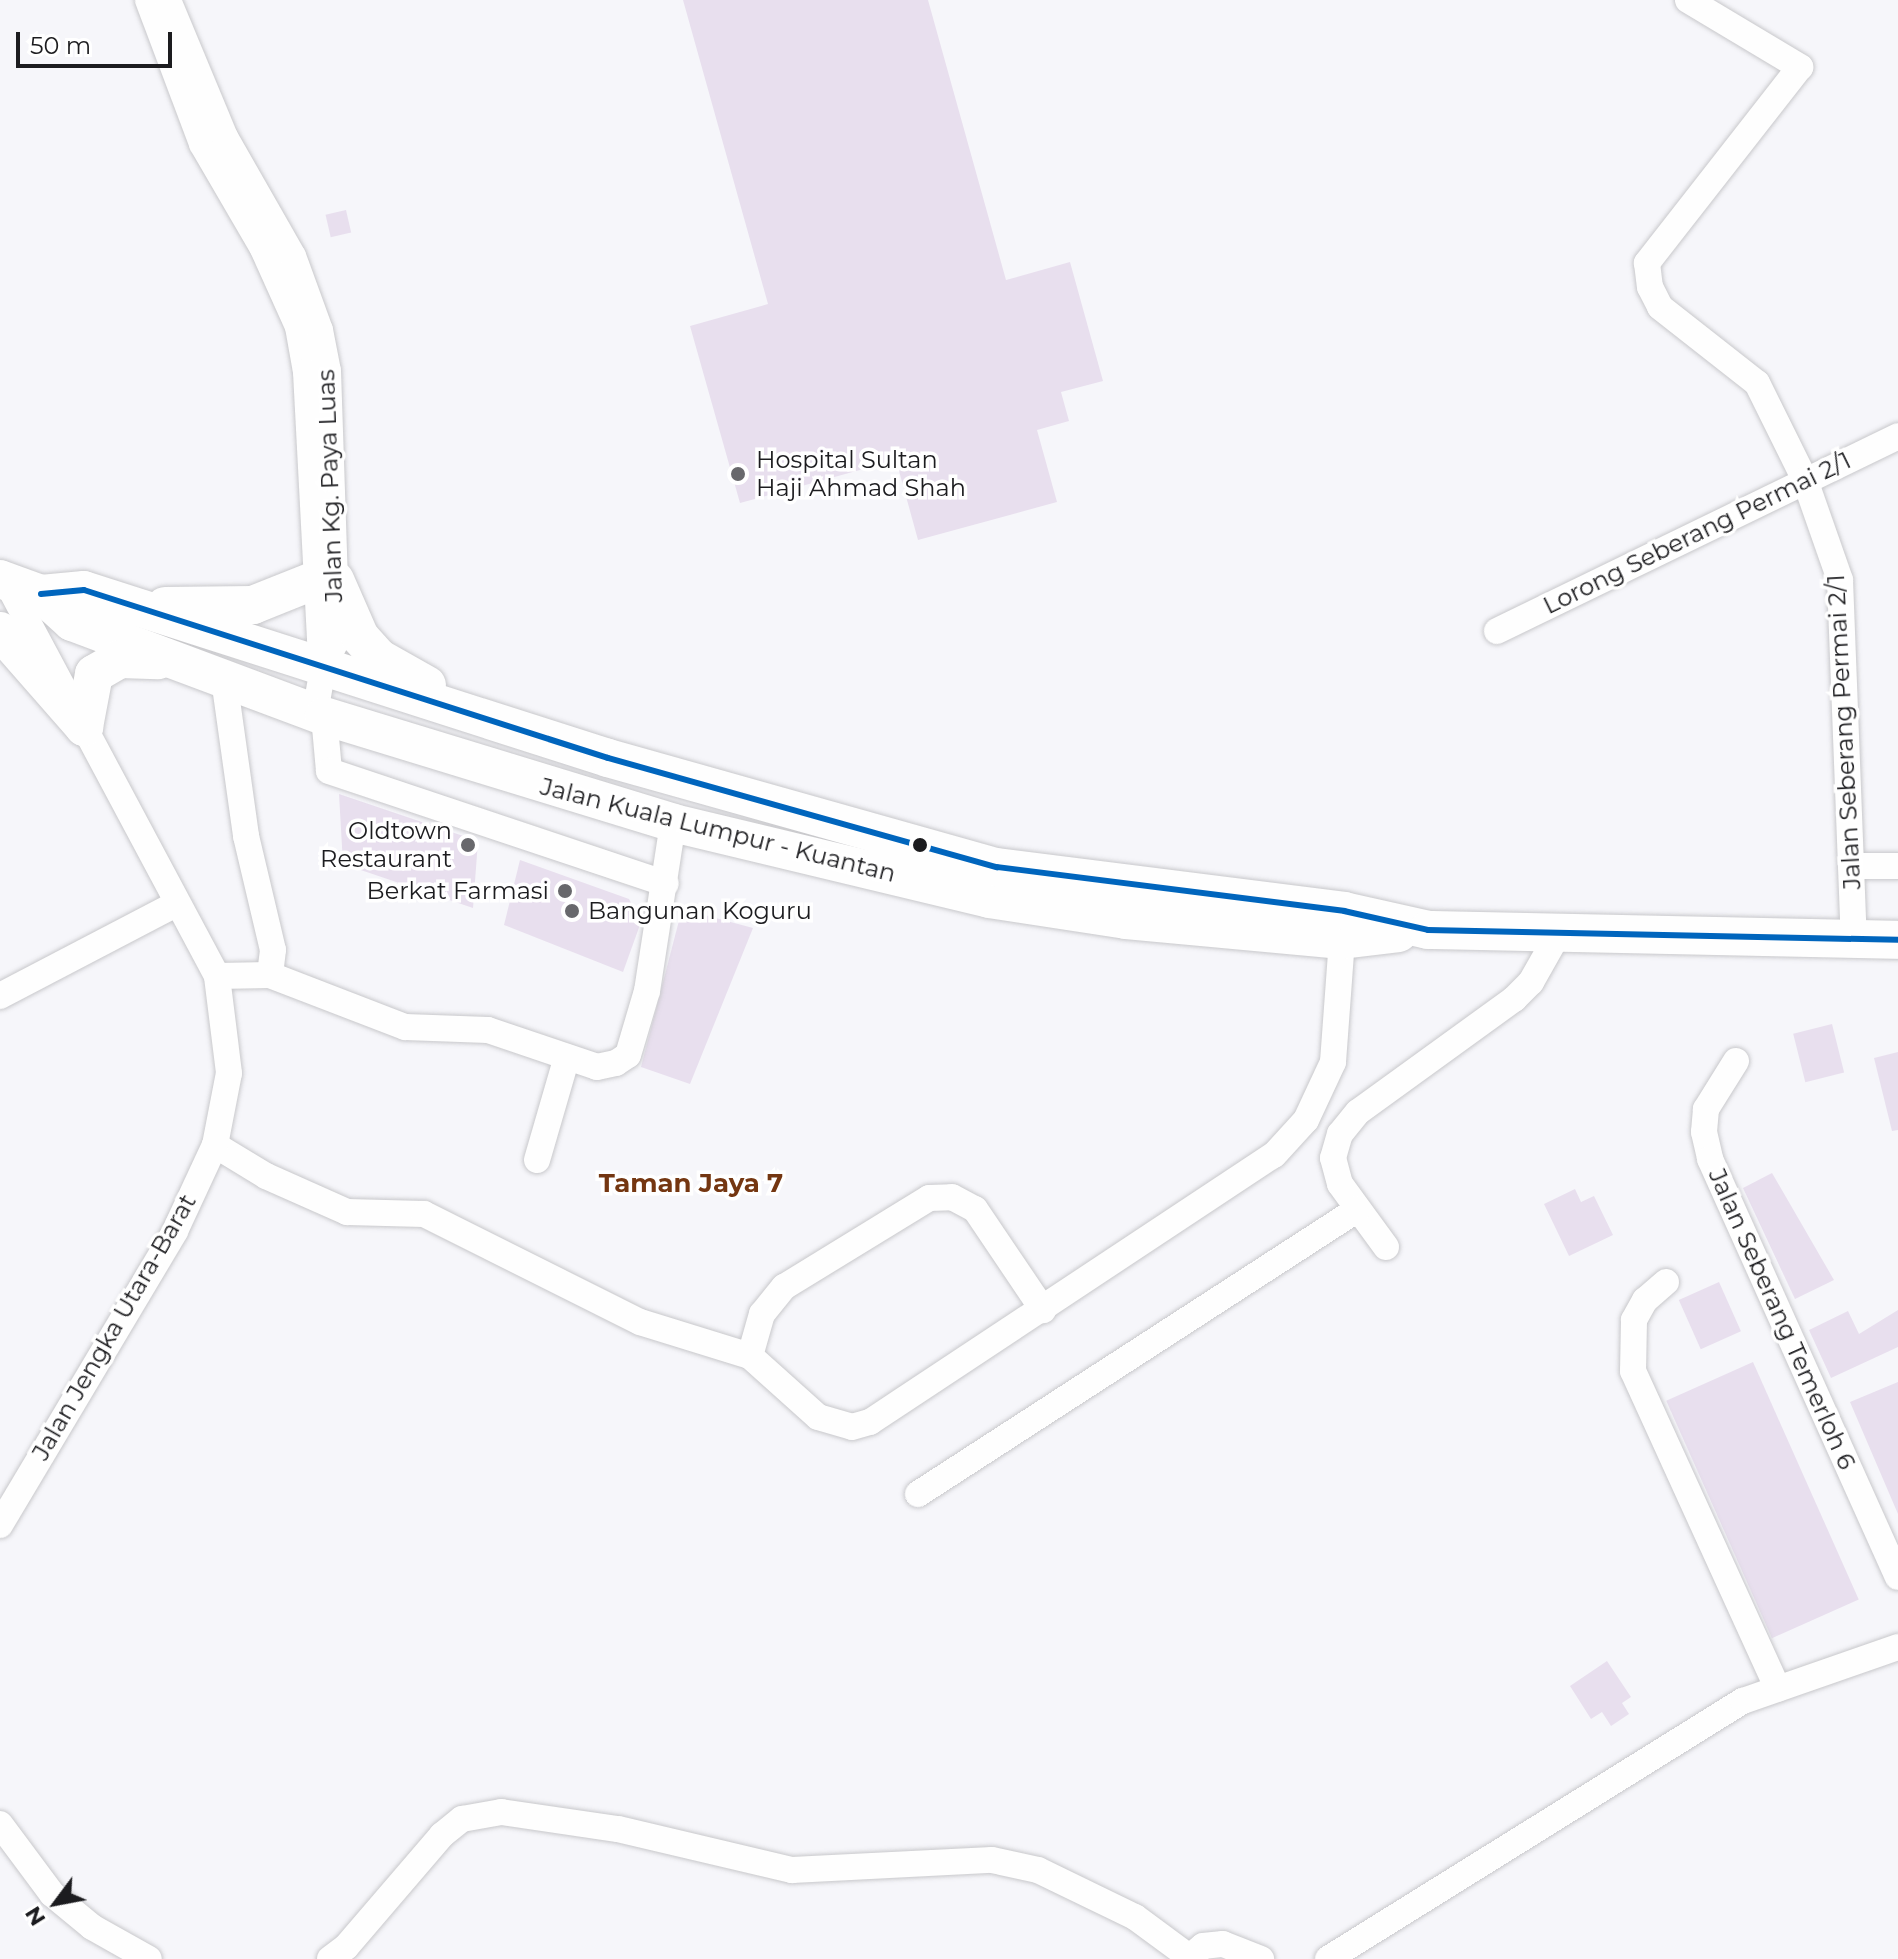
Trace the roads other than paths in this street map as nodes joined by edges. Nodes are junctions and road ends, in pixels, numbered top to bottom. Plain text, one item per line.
1 (148, 0) edge
2 (168, 0) edge
3 (1688, 0) edge
4 (1898, 436) edge
5 (1805, 480) junction
6 (1, 576) edge
7 (324, 581) junction
8 (41, 594) junction
9 (122, 605) junction
10 (0, 631) edge
11 (1497, 631) dead end
12 (173, 660) junction
13 (323, 668) junction
14 (224, 679) junction
15 (320, 715) junction
16 (84, 727) junction
17 (523, 731) junction
18 (673, 823) junction
19 (1851, 866) junction
20 (1898, 866) edge
21 (666, 884) junction
22 (176, 904) junction
23 (1343, 926) junction
24 (1557, 936) junction
25 (1854, 940) junction
26 (1898, 940) edge
27 (270, 975) junction
28 (217, 976) junction
29 (0, 996) edge
30 (567, 1057) junction
31 (1736, 1061) dead end
32 (215, 1145) junction
33 (537, 1160) dead end
34 (1358, 1209) junction
35 (1386, 1247) dead end
36 (1666, 1282) dead end
37 (1043, 1310) junction
38 (750, 1356) junction
39 (918, 1494) dead end
40 (0, 1525) edge
41 (1898, 1577) edge
42 (1898, 1647) edge
43 (1778, 1689) junction
44 (0, 1824) edge
45 (1191, 1958) edge
46 (149, 1959) edge
47 (330, 1959) edge
48 (1261, 1959) edge
49 (1328, 1959) edge

1 - 7 street, Jalan Kg. Paya Luas
2 - 7 street, Jalan Kg. Paya Luas
3 - 5 street, Jalan Seberang Permai 2/1
4 - 5 street, Lorong Seberang Permai 2/1
5 - 11 street, Lorong Seberang Permai 2/1
5 - 19 street, Jalan Seberang Permai 2/1
6 - 8 highway, Jalan Kuala Lumpur - Kuantan
6 - 16 street, Jalan Jengka Utara-Barat
7 - 9 highway
7 - 13 street, Jalan Kg. Paya Luas
7 - 17 highway
8 - 9 highway, Jalan Kuala Lumpur - Kuantan
8 - 12 highway, Jalan Kuala Lumpur - Kuantan
9 - 13 highway, Jalan Kuala Lumpur - Kuantan
10 - 16 highway
12 - 14 highway, Jalan Kuala Lumpur - Kuantan
12 - 16 highway
13 - 15 street, Jalan Kg. Paya Luas
13 - 17 highway, Jalan Kuala Lumpur - Kuantan
14 - 15 highway, Jalan Kuala Lumpur - Kuantan
14 - 27 street
15 - 18 highway, Jalan Kuala Lumpur - Kuantan
15 - 21 street, Jalan Kg. Paya Luas
16 - 22 street, Jalan Jengka Utara-Barat
17 - 23 highway, Jalan Kuala Lumpur - Kuantan
18 - 21 street
18 - 23 highway, Jalan Kuala Lumpur - Kuantan
19 - 20 street
19 - 25 street, Jalan Seberang Permai 2/1
21 - 30 street
22 - 28 street, Jalan Jengka Utara-Barat
22 - 29 street
23 - 24 highway, Jalan Kuala Lumpur - Kuantan
23 - 37 street
24 - 25 highway, Jalan Kuala Lumpur - Kuantan
24 - 34 street
25 - 26 highway, Jalan Kuala Lumpur - Kuantan
27 - 28 street
27 - 30 street
28 - 32 street, Jalan Jengka Utara-Barat
30 - 33 street
31 - 41 street, Jalan Seberang Temerloh 6
32 - 38 street
32 - 40 street, Jalan Jengka Utara-Barat
34 - 35 street
34 - 39 street
36 - 43 street
37 - 38 street
37 - 38 street
42 - 43 street
43 - 49 street
44 - 46 street
45 - 47 street
45 - 48 street

